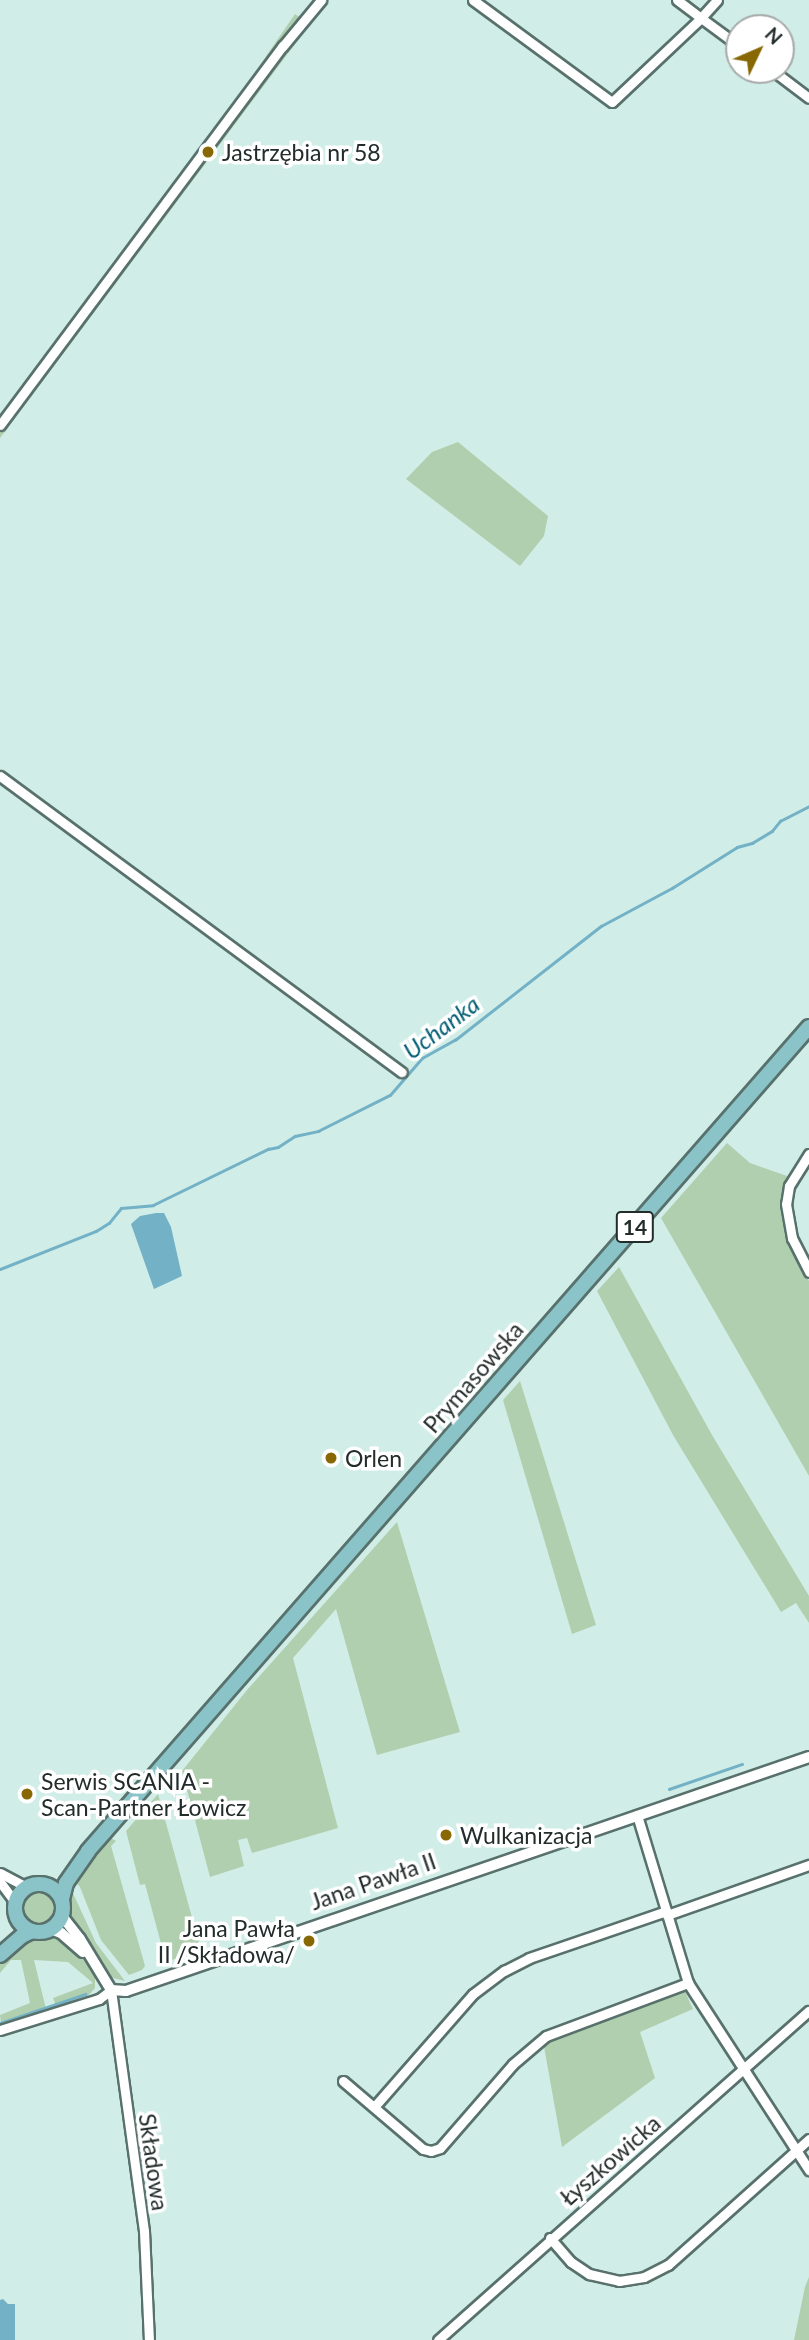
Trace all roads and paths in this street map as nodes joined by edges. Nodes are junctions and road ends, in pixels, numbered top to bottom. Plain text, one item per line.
1 (321, 0) edge
2 (473, 0) edge
3 (677, 0) edge
4 (717, 0) edge
5 (701, 18) junction
6 (725, 36) edge
7 (791, 84) edge
8 (809, 97) edge
9 (0, 425) edge
10 (0, 776) edge
11 (809, 1027) edge
12 (402, 1072) dead end
13 (809, 1154) edge
14 (809, 1272) edge
15 (809, 1757) edge
16 (637, 1815) junction
17 (88, 1852) junction
18 (809, 1866) edge
19 (0, 1873) edge
20 (0, 1882) edge
21 (44, 1884) junction
22 (26, 1887) junction
23 (62, 1899) junction
24 (15, 1902) junction
25 (666, 1913) junction
26 (62, 1916) junction
27 (17, 1919) junction
28 (51, 1930) junction
29 (32, 1931) junction
30 (0, 1948) edge
31 (0, 1955) edge
32 (90, 1958) junction
33 (688, 1983) junction
34 (111, 1990) junction
35 (809, 2011) edge
36 (0, 2030) edge
37 (742, 2069) junction
38 (343, 2081) dead end
39 (374, 2107) junction
40 (809, 2139) edge
41 (796, 2151) junction
42 (809, 2170) edge
43 (550, 2238) junction
44 (149, 2340) edge
45 (438, 2340) edge

1 - 9 street
2 - 5 street
3 - 5 street
4 - 5 street
5 - 6 street
7 - 8 street
10 - 12 street
11 - 17 main road, Prymasowska / 14
13 - 14 street
15 - 16 street, Jana Pawła II
16 - 25 street
16 - 34 street, Jana Pawła II
17 - 21 main road, Prymasowska / 14
17 - 23 main road, Prymasowska / 14
18 - 25 street
19 - 22 street
20 - 24 street
21 - 22 main road, 14
21 - 23 main road
22 - 24 main road
23 - 26 main road, 14
24 - 27 main road
25 - 33 street
25 - 39 street
26 - 28 main road
26 - 32 street
27 - 29 main road
27 - 30 main road
28 - 29 main road
28 - 32 street
29 - 31 main road
32 - 34 street
33 - 37 street
33 - 39 street
34 - 36 street, Jana Pawła II
34 - 44 street, Składowa
35 - 37 street, Łyszkowicka
37 - 41 street
37 - 43 street, Łyszkowicka
38 - 39 street
40 - 41 street
41 - 42 street
41 - 43 street
43 - 45 street, Łyszkowicka

